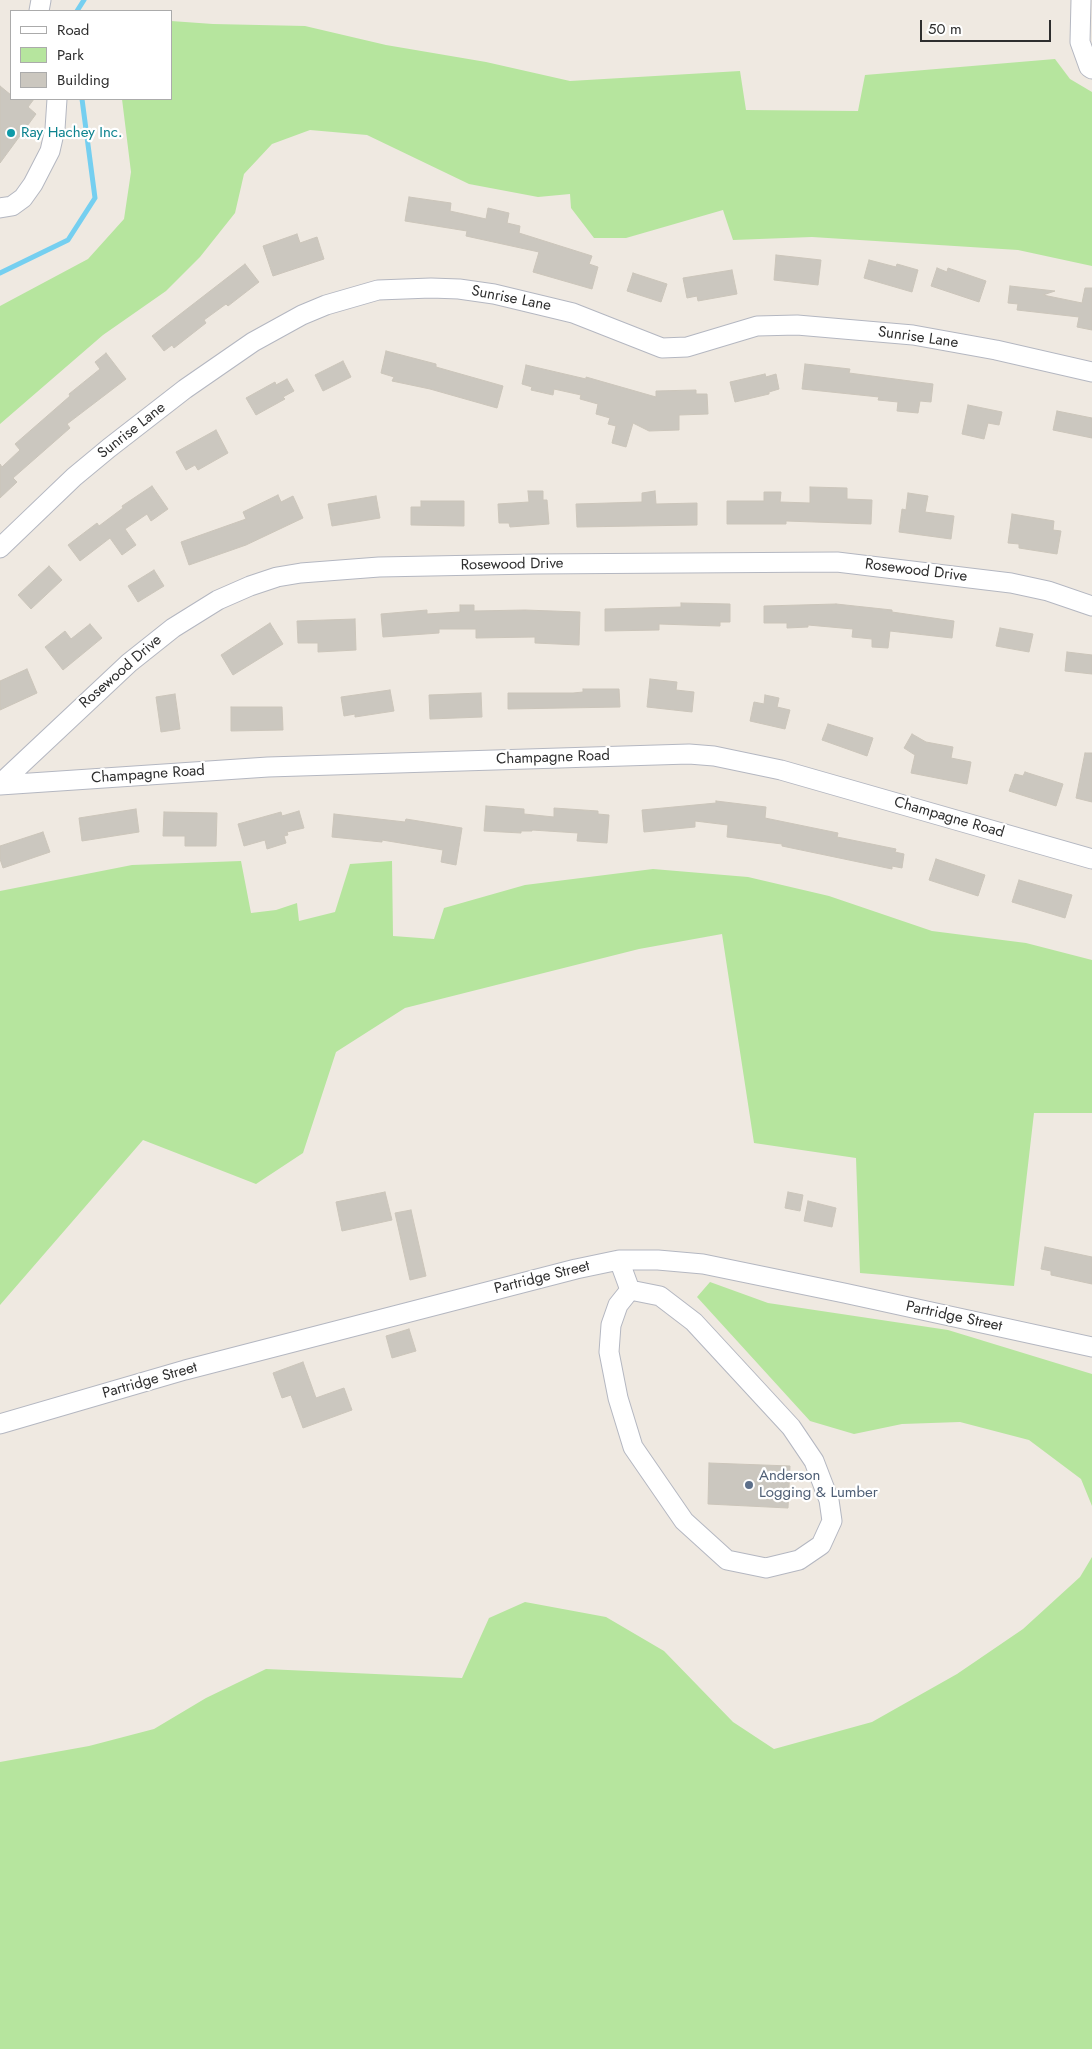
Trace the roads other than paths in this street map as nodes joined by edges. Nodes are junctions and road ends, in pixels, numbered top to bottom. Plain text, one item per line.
1 (1081, 0) edge
2 (1090, 68) edge
3 (57, 100) edge
4 (0, 208) edge
5 (1092, 372) edge
6 (0, 548) edge
7 (1092, 606) edge
8 (0, 785) edge
9 (1092, 859) edge
10 (619, 1260) junction
11 (630, 1290) junction
12 (1092, 1347) edge
13 (0, 1424) edge

1 - 2 street
3 - 4 street
5 - 6 street, Sunrise Lane
7 - 8 street, Rosewood Drive
8 - 9 street, Champagne Road
10 - 11 street
10 - 12 street, Partridge Street
10 - 13 street, Partridge Street
11 - 11 street

